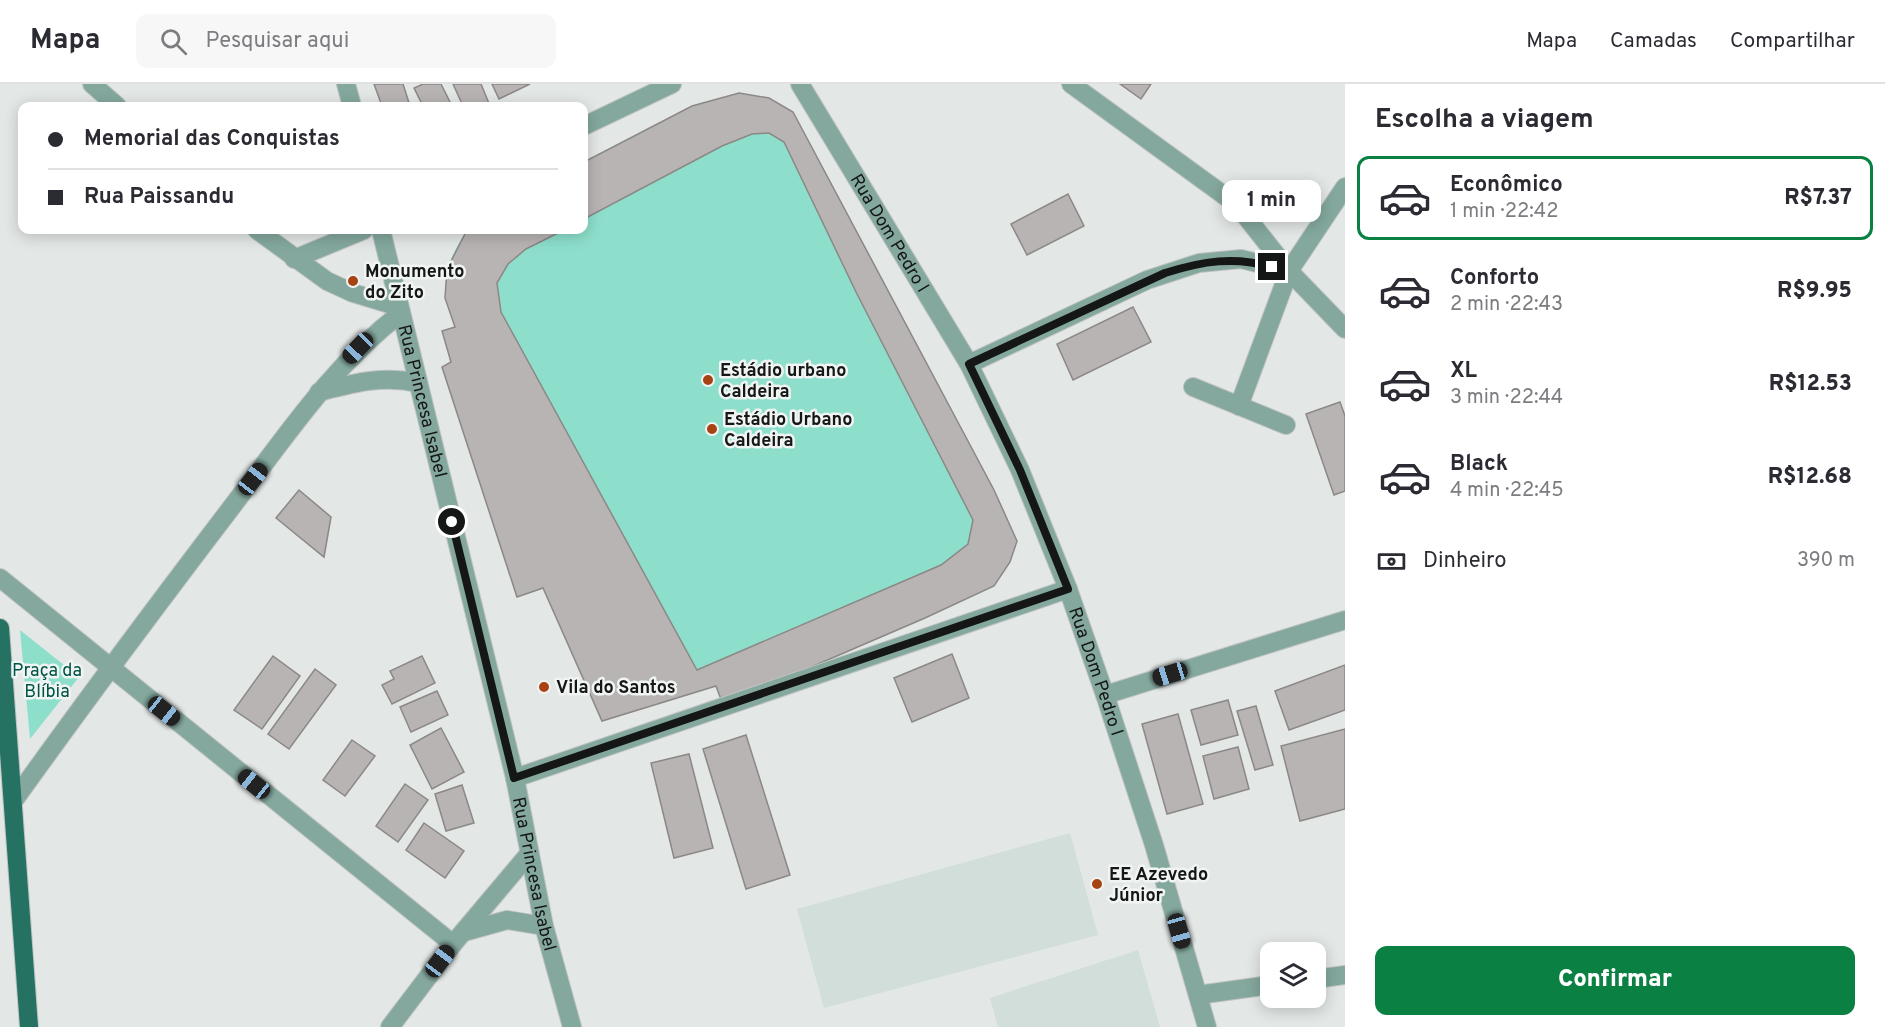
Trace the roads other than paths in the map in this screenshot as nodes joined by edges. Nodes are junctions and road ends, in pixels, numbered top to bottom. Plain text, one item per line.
1 (92, 84) edge
2 (346, 84) edge
3 (672, 84) edge
4 (800, 84) edge
5 (1071, 84) edge
6 (112, 102) edge
7 (351, 102) edge
8 (588, 124) edge
9 (1345, 187) edge
10 (262, 234) edge
11 (353, 234) edge
12 (382, 234) edge
13 (294, 259) junction
14 (1289, 271) junction
15 (400, 310) junction
16 (1345, 329) edge
17 (969, 364) junction
18 (418, 383) junction
19 (1193, 387) dead end
20 (319, 392) junction
21 (1239, 406) junction
22 (1286, 425) dead end
23 (0, 578) edge
24 (1068, 589) junction
25 (1345, 620) edge
26 (0, 628) edge
27 (110, 668) junction
28 (1105, 694) junction
29 (514, 778) junction
30 (15, 799) junction
31 (528, 855) junction
32 (544, 926) junction
33 (457, 939) junction
34 (1345, 975) edge
35 (1326, 978) edge
36 (1260, 987) edge
37 (1198, 995) junction
38 (29, 1027) edge
39 (390, 1027) edge
40 (572, 1027) edge
41 (1207, 1027) edge

1 - 6 street
2 - 7 street
3 - 8 street
4 - 17 street, Rua Dom Pedro I
5 - 14 street
9 - 14 street
10 - 13 street
11 - 13 street
12 - 15 street, Rua Princesa Isabel
13 - 15 street
14 - 16 street
14 - 17 street
14 - 21 street
15 - 18 street, Rua Princesa Isabel
15 - 20 street
17 - 24 street, Rua Dom Pedro I
18 - 20 street
18 - 29 street, Rua Princesa Isabel
19 - 21 street
20 - 27 street
21 - 22 street
23 - 27 street
24 - 28 street, Rua Dom Pedro I
24 - 29 street
25 - 28 street
26 - 30 main road
27 - 30 street
27 - 33 street
28 - 37 street, Rua Dom Pedro I
29 - 31 street, Rua Princesa Isabel
30 - 38 main road
31 - 32 street, Rua Princesa Isabel
31 - 33 street
32 - 33 street
32 - 40 street, Rua Princesa Isabel
33 - 39 street
34 - 35 street
36 - 37 street
37 - 41 street, Rua Dom Pedro I

